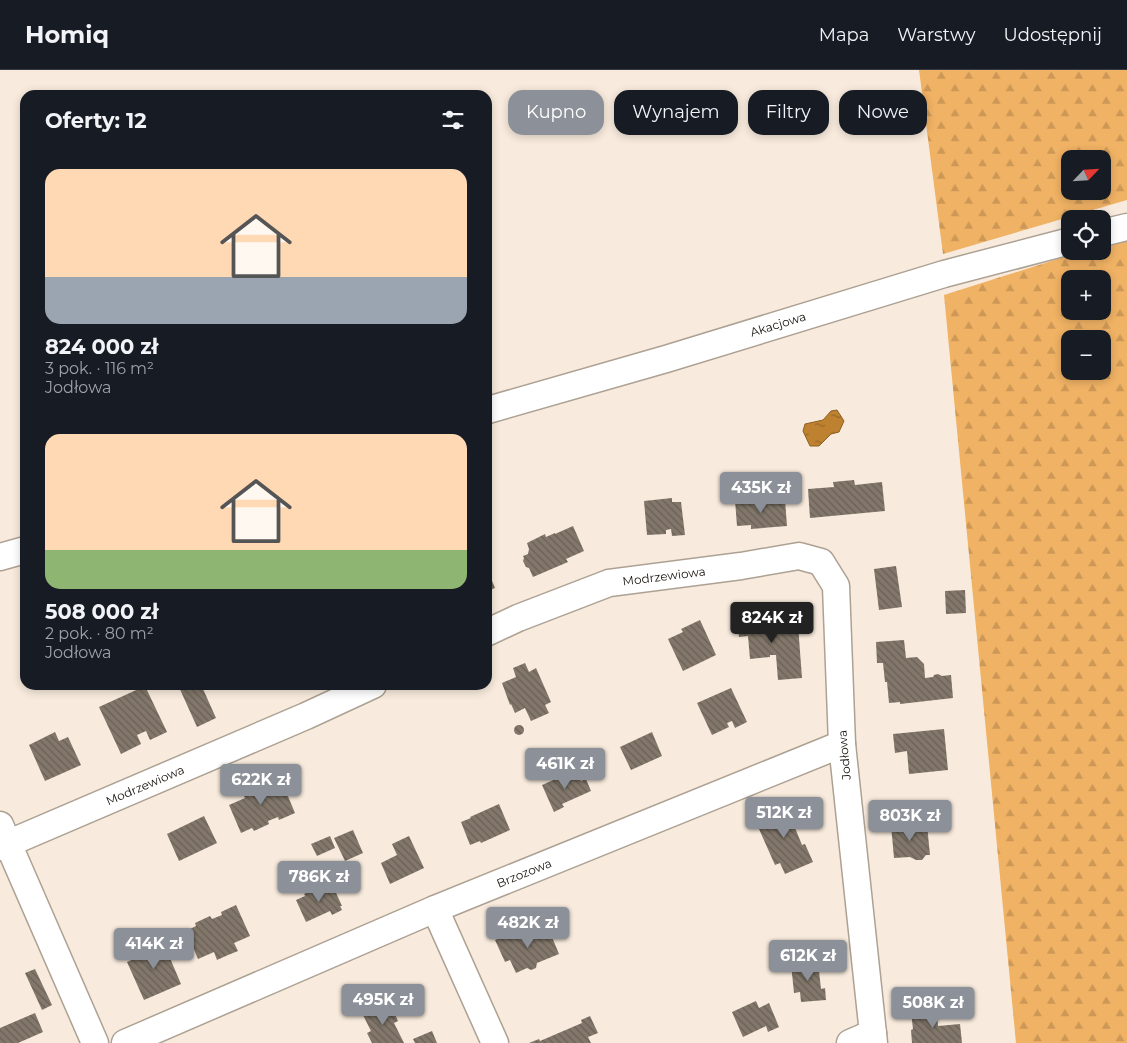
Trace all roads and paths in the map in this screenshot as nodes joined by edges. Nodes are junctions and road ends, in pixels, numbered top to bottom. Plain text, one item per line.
1 (1127, 226) edge
2 (1111, 230) edge
3 (1061, 243) edge
4 (492, 409) edge
5 (20, 552) edge
6 (0, 558) edge
7 (836, 586) joint
8 (492, 630) edge
9 (362, 690) edge
10 (842, 744) junction
11 (3, 839) edge
12 (435, 909) junction
13 (866, 1040) edge
14 (95, 1043) edge
15 (125, 1043) edge
16 (494, 1043) edge

1 - 2 street
3 - 4 street, Akacjowa
5 - 6 street
7 - 8 street, Modrzewiowa
7 - 10 street, Jodłowa
9 - 11 street, Modrzewiowa
10 - 12 street, Brzozowa
10 - 13 street, Jodłowa
11 - 14 street
12 - 15 street, Brzozowa
12 - 16 street

